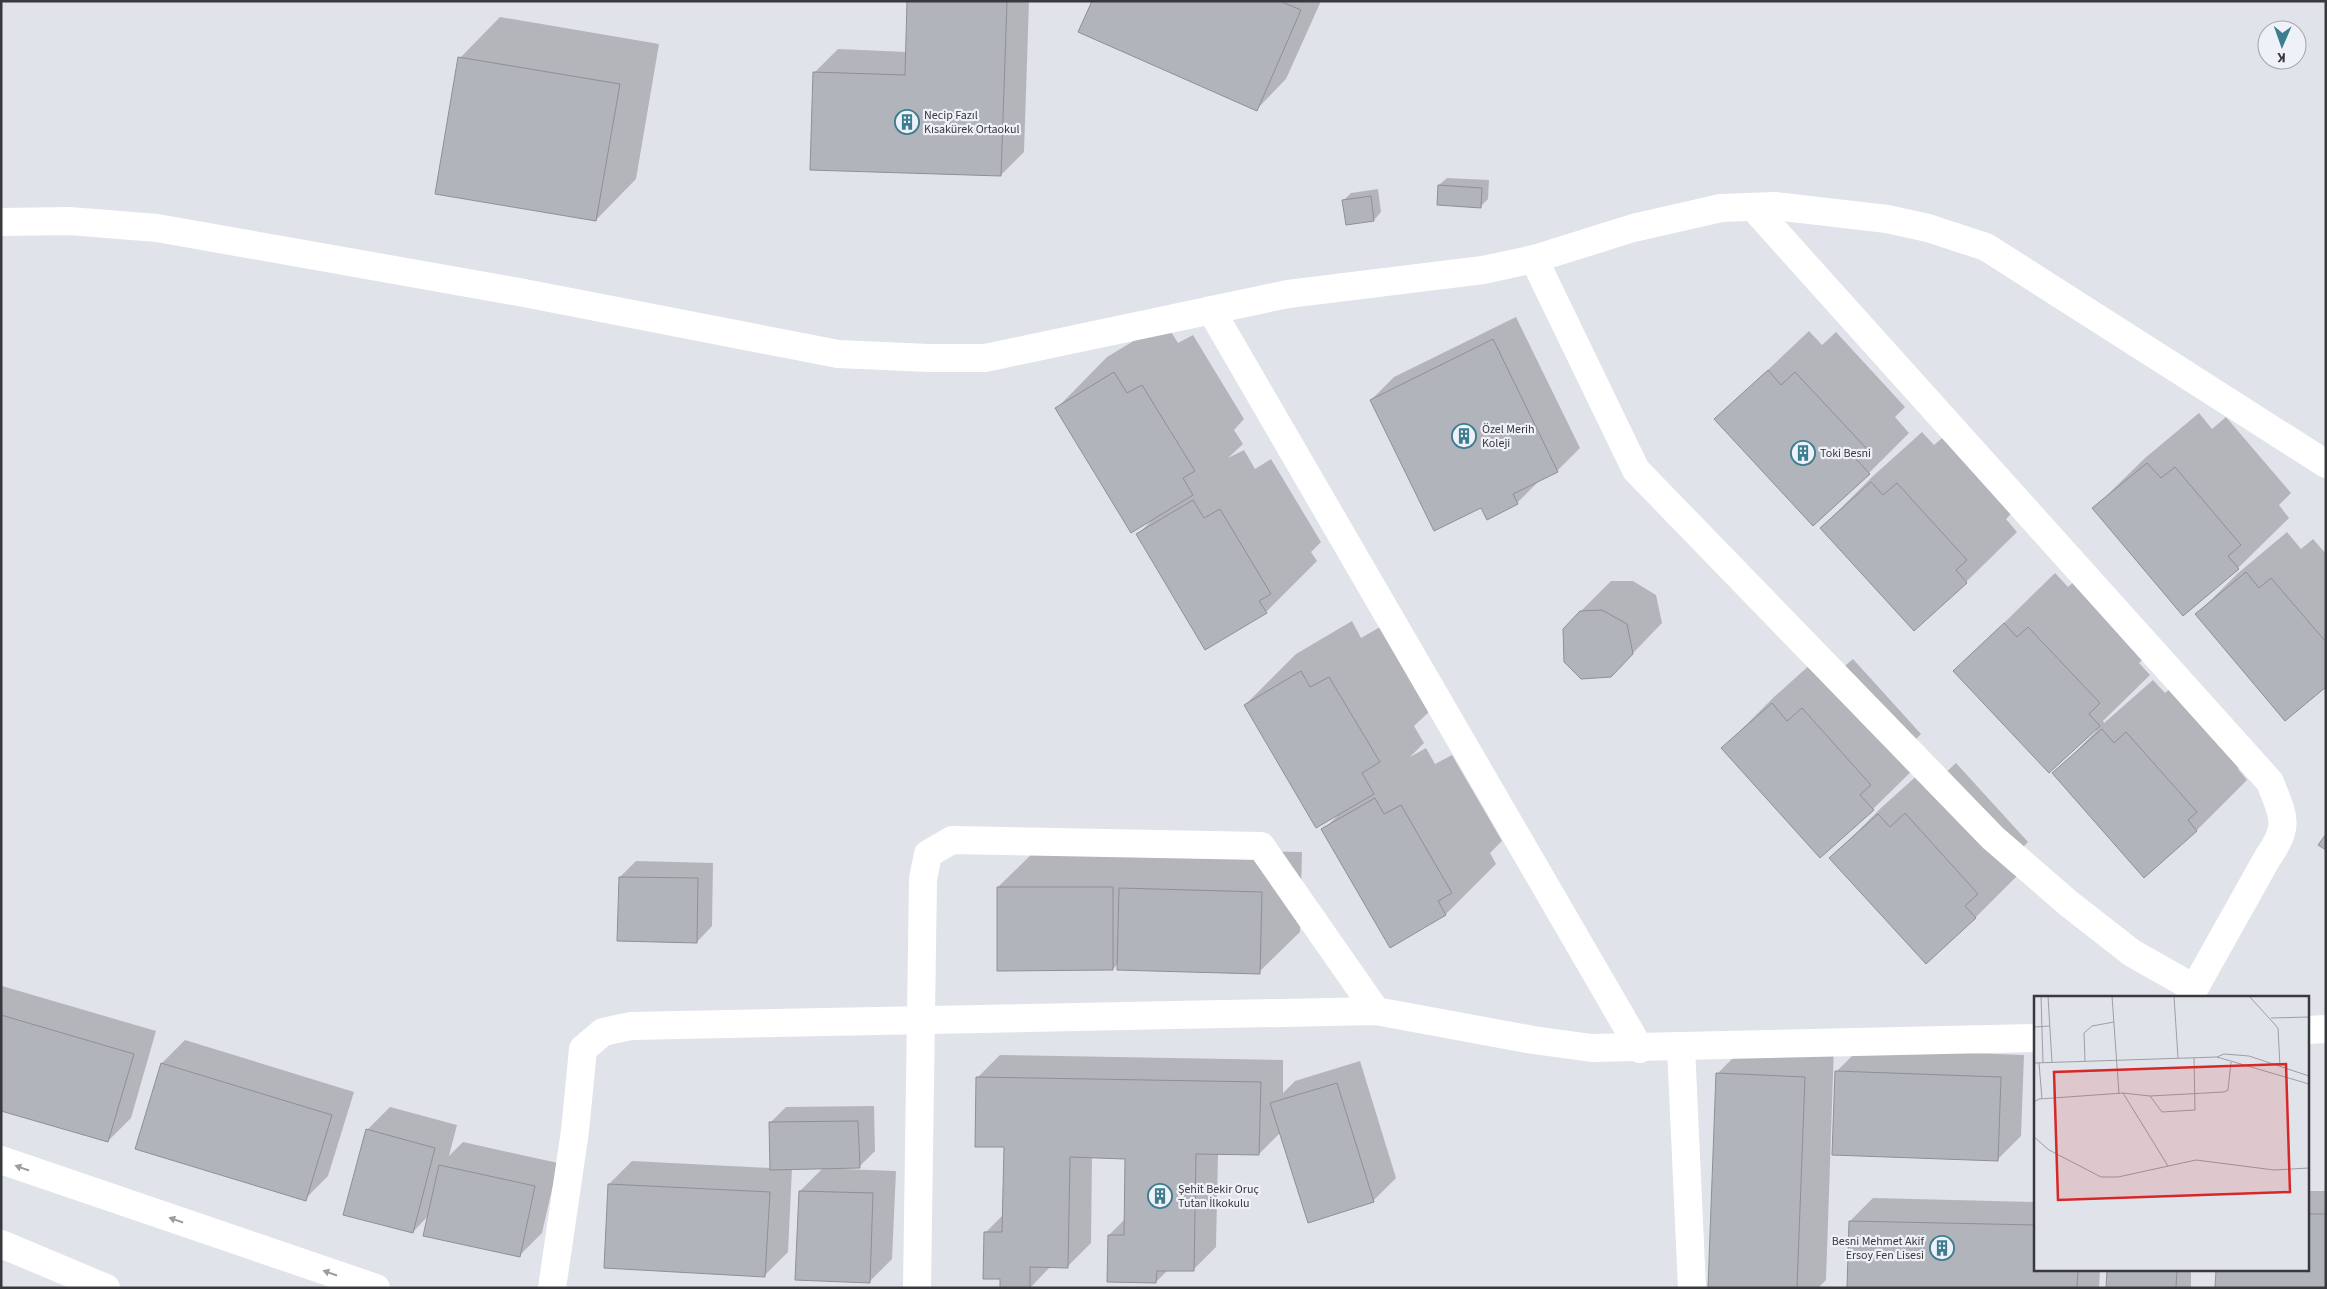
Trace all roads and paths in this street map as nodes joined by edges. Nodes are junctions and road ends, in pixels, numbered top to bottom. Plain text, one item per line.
1 (1753, 207) junction
2 (1, 222) edge
3 (1534, 259) junction
4 (1211, 310) junction
5 (2326, 464) edge
6 (2192, 993) edge
7 (1376, 1011) junction
8 (921, 1021) junction
9 (2326, 1029) edge
10 (2310, 1030) edge
11 (2034, 1038) edge
12 (1681, 1046) junction
13 (1640, 1049) junction
14 (1, 1160) edge
15 (1, 1244) edge
16 (56, 1277) edge
17 (106, 1288) edge
18 (376, 1288) edge
19 (552, 1288) edge
20 (917, 1288) edge
21 (1692, 1288) edge

1 - 3 street
1 - 5 street
1 - 6 street
2 - 4 street
3 - 4 street
3 - 6 street
4 - 13 street
7 - 8 street
7 - 8 street
7 - 13 street
8 - 19 street
8 - 20 street
9 - 10 street
11 - 12 street
12 - 13 street
12 - 21 street
18 -> 14 street
15 - 16 street
16 - 17 street

